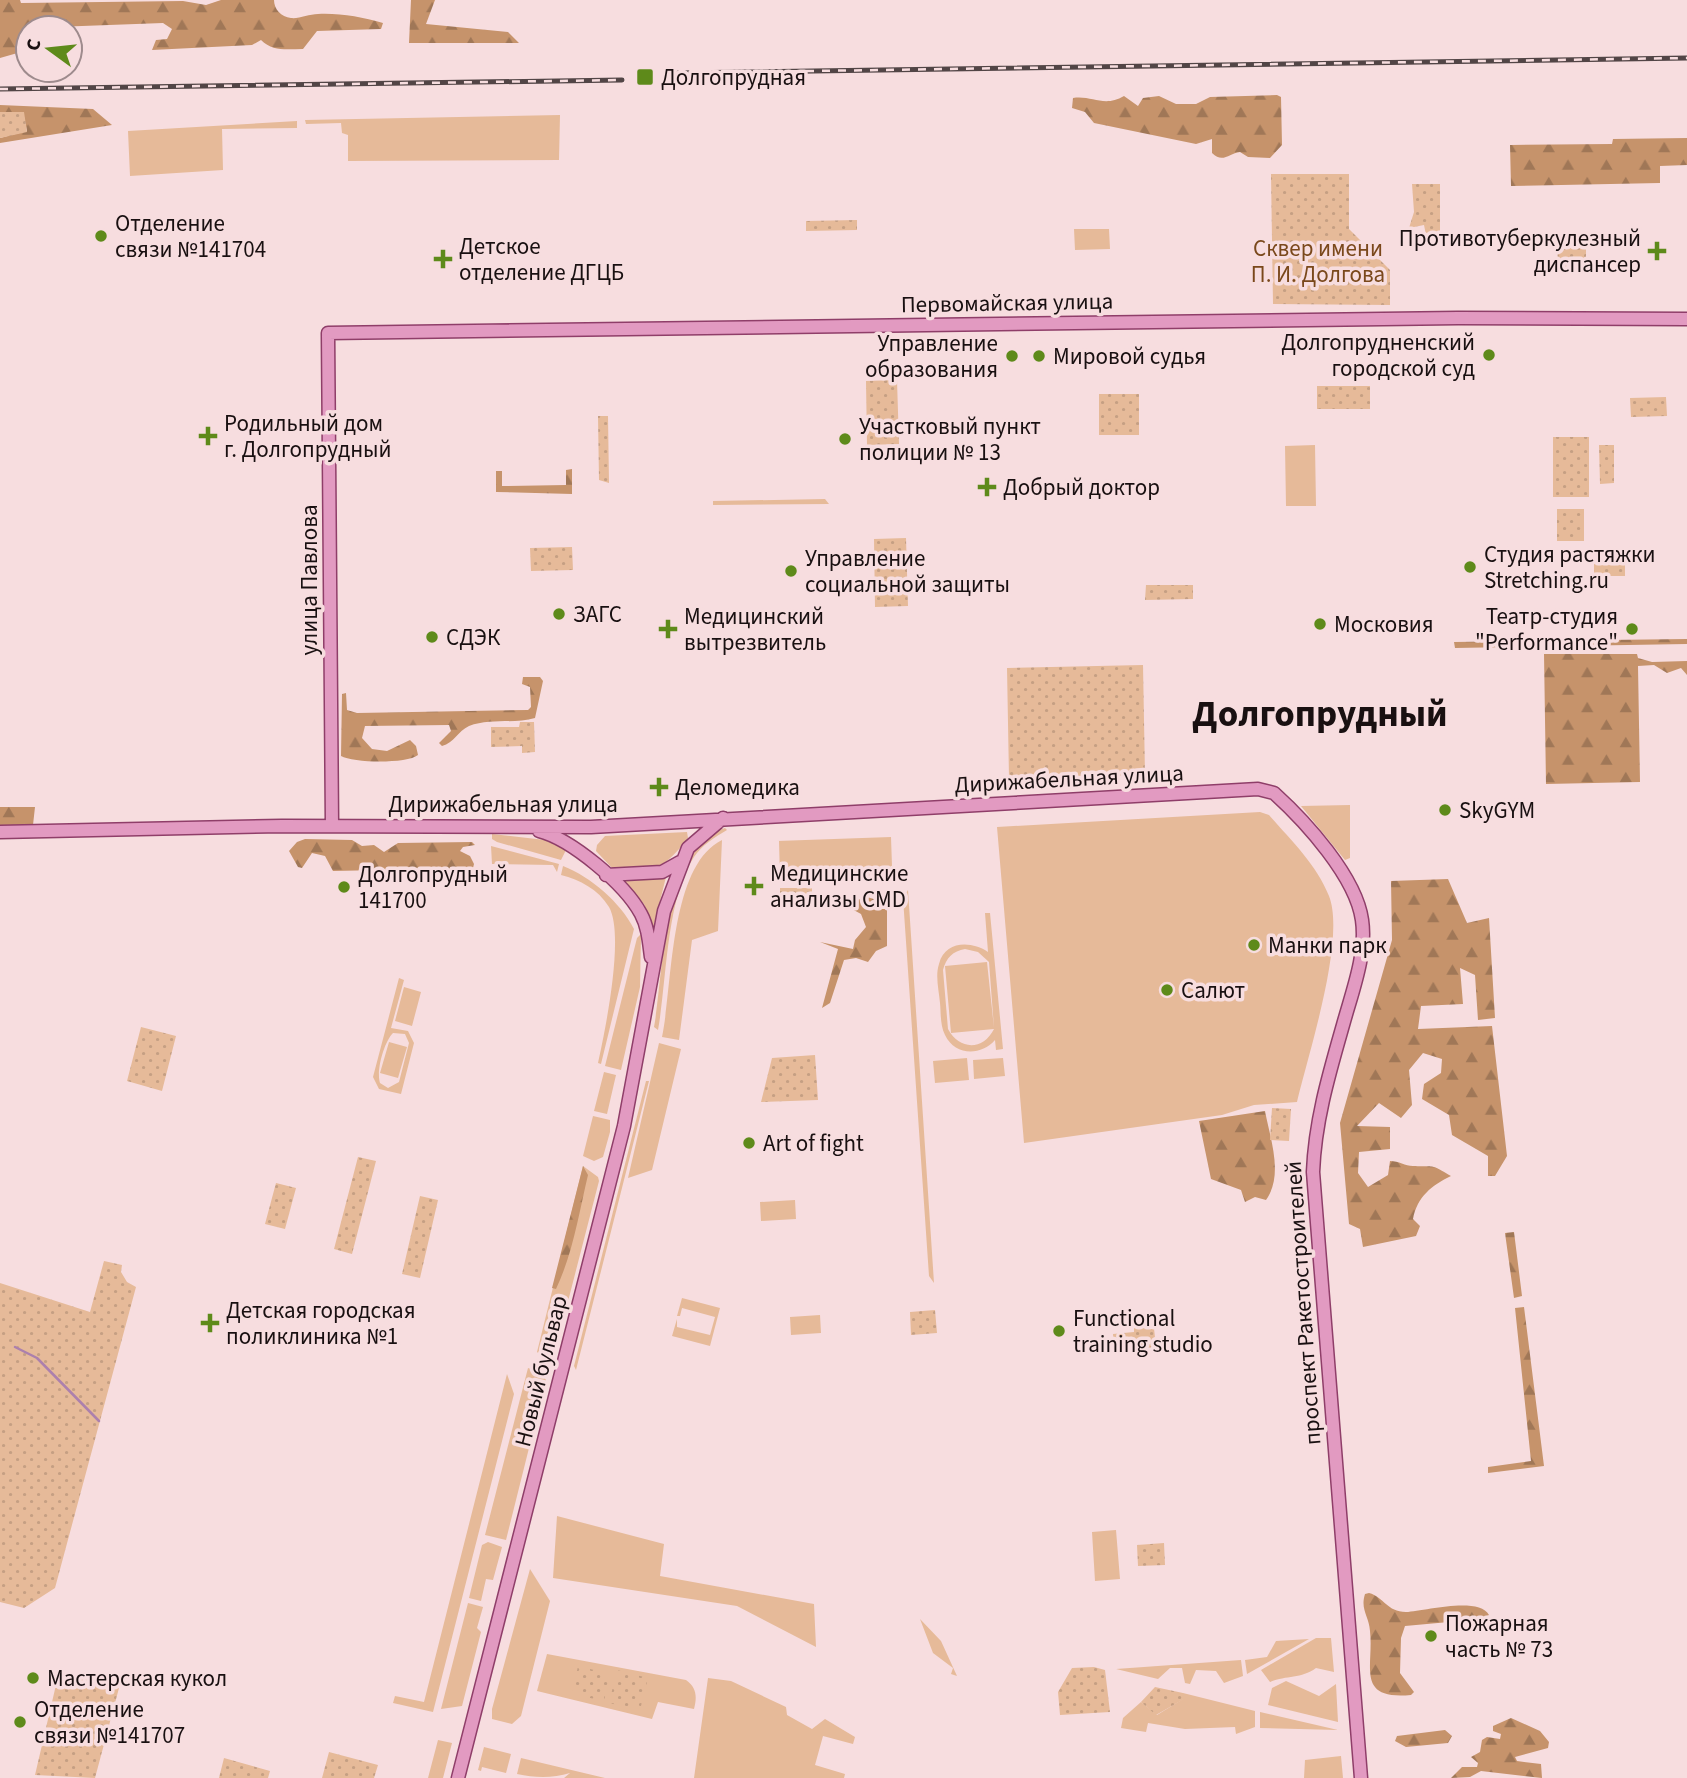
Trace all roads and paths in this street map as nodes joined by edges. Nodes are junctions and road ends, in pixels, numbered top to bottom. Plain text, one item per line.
1 (1687, 319) edge
2 (328, 333) joint
3 (1258, 789) joint
4 (723, 818) junction
5 (332, 827) junction
6 (520, 827) junction
7 (0, 832) edge
8 (680, 862) junction
9 (606, 876) junction
10 (652, 971) junction
11 (458, 1778) edge
12 (1361, 1778) edge

1 - 2 main road, Первомайская улица
2 - 5 main road, улица Павлова
3 - 4 main road, Дирижабельная улица
3 - 12 main road, проспект Ракетостроителей
4 - 6 main road, Дирижабельная улица
4 - 8 main road, Новый бульвар
5 - 6 main road, Дирижабельная улица
5 - 7 main road, Дирижабельная улица
6 - 9 main road, Новый бульвар
8 - 9 main road
8 - 10 main road, Новый бульвар
9 - 10 main road, Новый бульвар
10 - 11 main road, Новый бульвар

